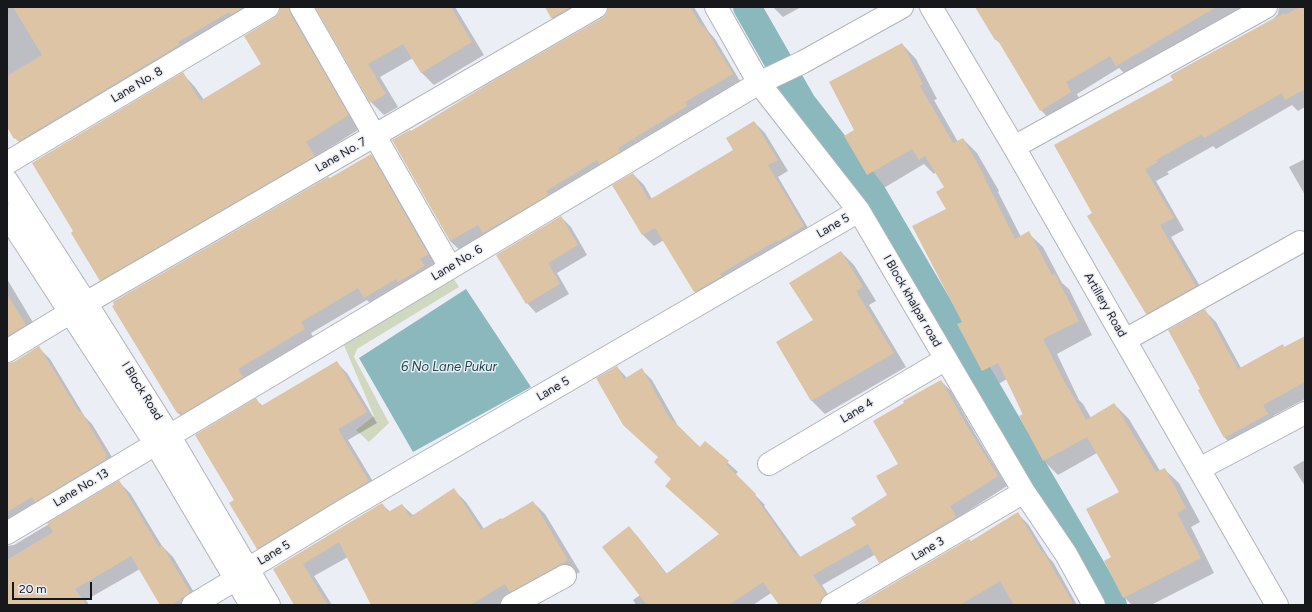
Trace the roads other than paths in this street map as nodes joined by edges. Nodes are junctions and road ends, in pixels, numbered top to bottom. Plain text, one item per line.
1 (268, 7) edge
2 (301, 7) edge
3 (596, 7) edge
4 (716, 7) edge
5 (902, 7) edge
6 (931, 7) edge
7 (1266, 7) edge
8 (758, 83) junction
9 (374, 136) junction
10 (1014, 147) junction
11 (7, 163) edge
12 (7, 181) edge
13 (859, 211) junction
14 (7, 215) edge
15 (1300, 242) dead end
16 (450, 267) junction
17 (79, 308) junction
18 (1125, 340) junction
19 (7, 351) edge
20 (946, 359) junction
21 (1305, 413) edge
22 (162, 439) junction
23 (769, 464) dead end
24 (1199, 470) junction
25 (1024, 492) junction
26 (7, 533) edge
27 (242, 574) junction
28 (565, 576) dead end
29 (193, 605) edge
30 (251, 605) edge
31 (269, 605) edge
32 (512, 605) edge
33 (832, 605) edge
34 (1094, 605) edge
35 (1277, 605) edge

1 - 11 street, Lane No. 8
2 - 9 street
3 - 9 street, Lane No. 7
4 - 8 street, I Block khalpar road
5 - 8 street, Lane No. 6
6 - 10 street, Artillery Road
7 - 10 street
8 - 13 street, I Block khalpar road
8 - 16 street, Lane No. 6
9 - 16 street
9 - 17 street, Lane No. 7
10 - 18 street, Artillery Road
12 - 17 street, I Block Road
13 - 20 street, I Block khalpar road
13 - 27 street, Lane 5
14 - 17 street, I Block Road
15 - 18 street
16 - 22 street, Lane No. 6
17 - 19 street, Lane No. 7
17 - 22 street, I Block Road
18 - 24 street, Artillery Road
20 - 23 street, Lane 4
20 - 25 street, I Block khalpar road
21 - 24 street
22 - 26 street, Lane No. 13
22 - 27 street, I Block Road
24 - 35 street, Artillery Road
25 - 33 street, Lane 3
25 - 34 street, I Block khalpar road
27 - 29 street, Lane 5
27 - 30 street, I Block Road
27 - 31 street, I Block Road
28 - 32 street

